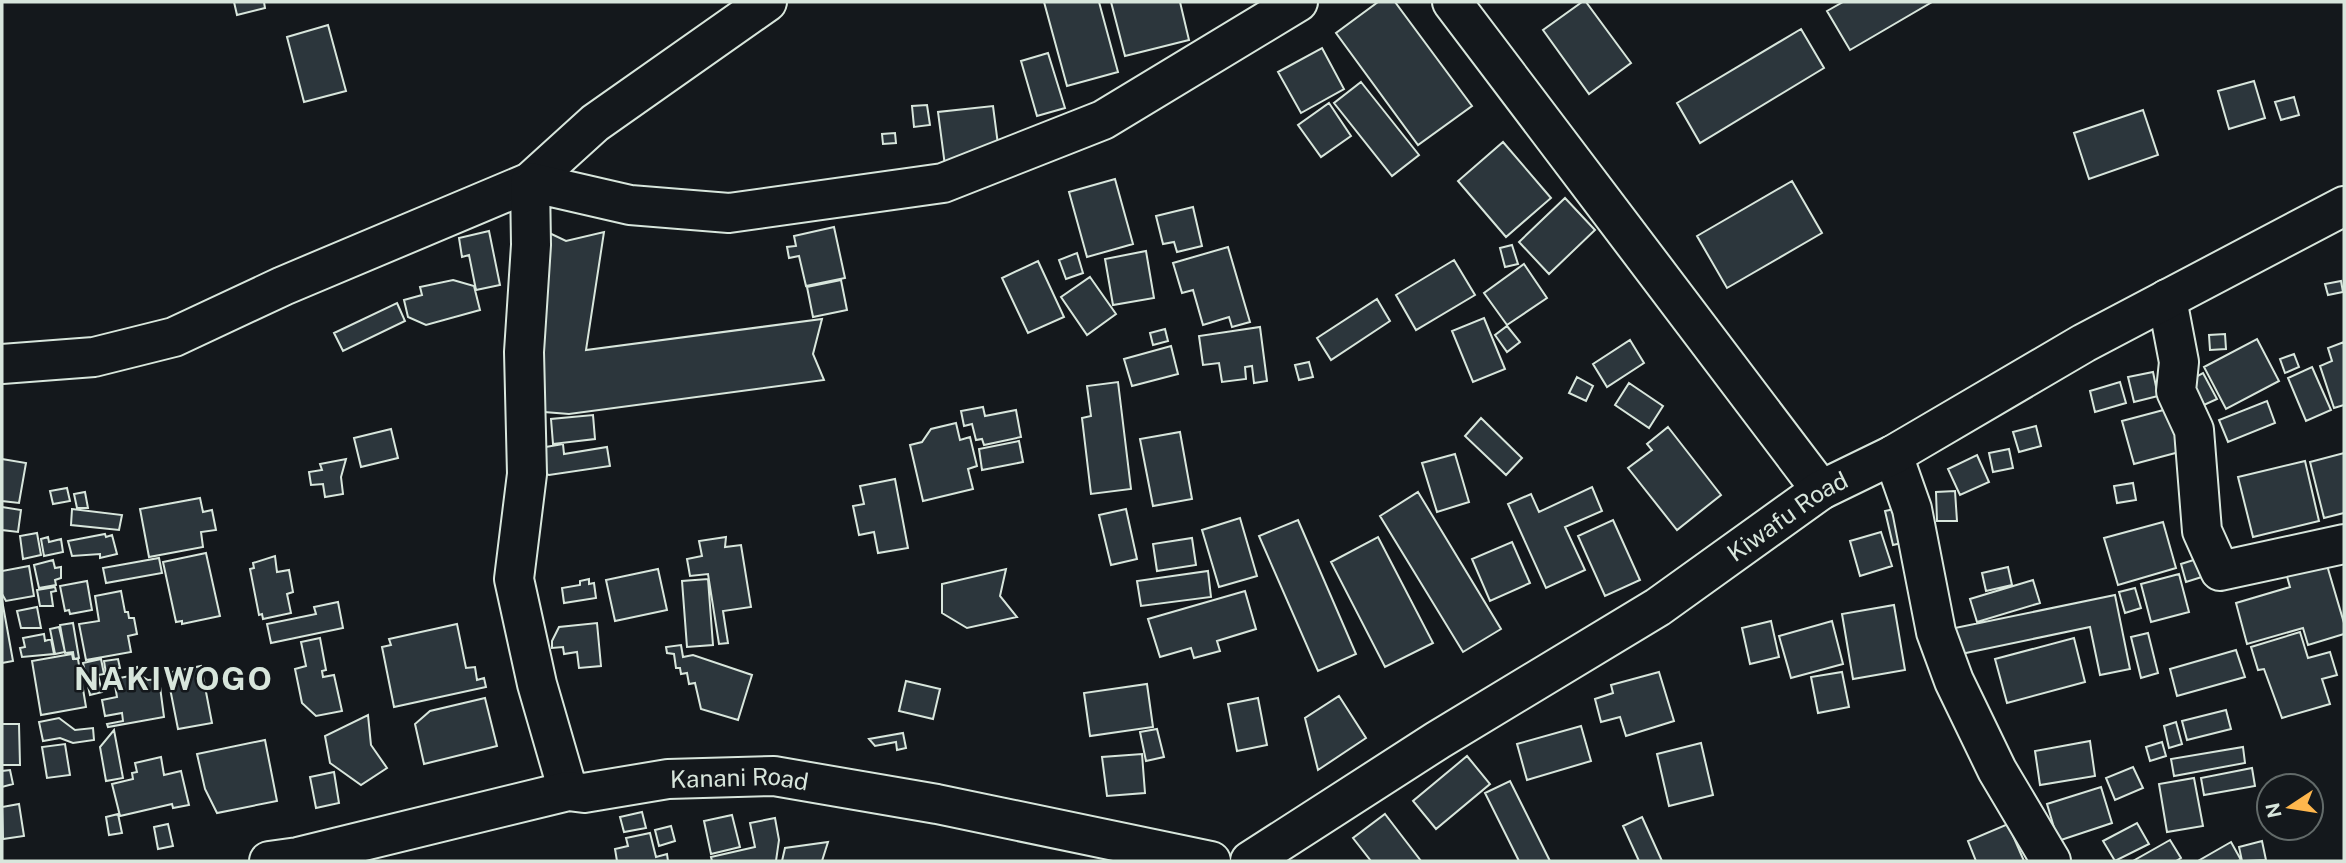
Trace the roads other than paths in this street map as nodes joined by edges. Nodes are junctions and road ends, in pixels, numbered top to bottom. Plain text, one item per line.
1 (767, 2) edge
2 (1298, 2) edge
3 (1452, 2) edge
4 (530, 182) junction
5 (2344, 206) edge
6 (2167, 299) junction
7 (2, 364) edge
8 (1893, 455) junction
9 (1821, 490) junction
10 (2344, 544) edge
11 (568, 791) junction
12 (289, 860) edge
13 (1211, 861) edge
14 (1250, 861) edge
15 (2051, 861) edge

1 - 4 street
2 - 4 street
3 - 9 street
4 - 7 street
4 - 11 street
5 - 6 street, Kiwafu Road
6 - 8 street, Kiwafu Road
6 - 10 street
8 - 9 street, Kiwafu Road
8 - 15 street
9 - 14 street, Kiwafu Road
11 - 12 street, Kanani Road
11 - 13 street, Kanani Road

